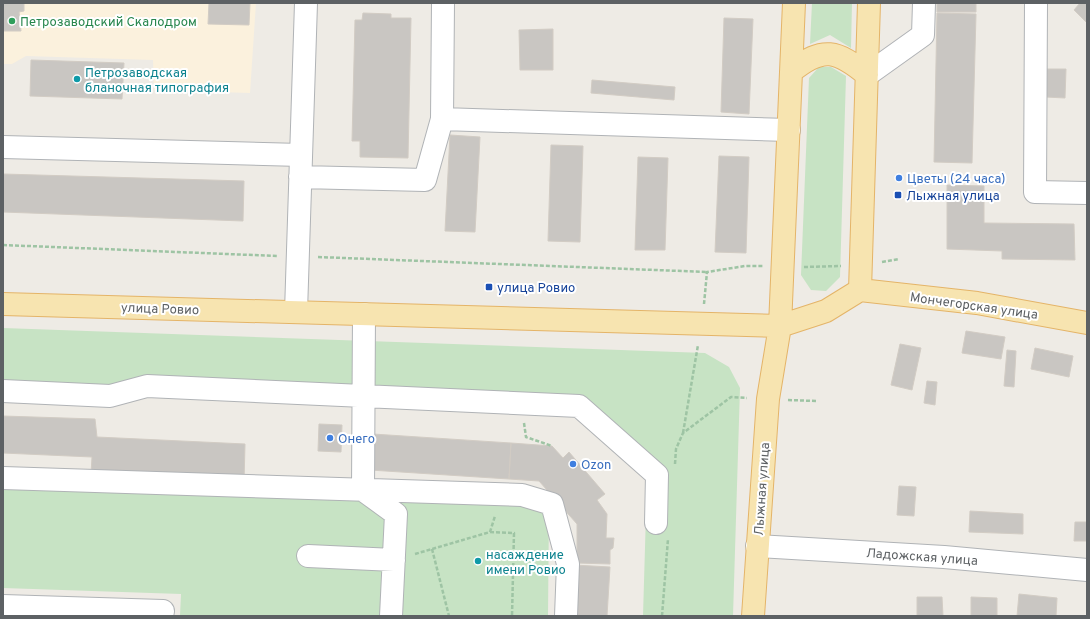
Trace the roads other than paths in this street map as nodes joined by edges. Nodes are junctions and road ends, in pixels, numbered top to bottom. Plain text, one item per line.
1 (306, 3) edge
2 (443, 3) edge
3 (794, 3) edge
4 (869, 3) edge
5 (924, 3) edge
6 (1036, 3) edge
7 (792, 70) junction
8 (867, 75) junction
9 (442, 119) junction
10 (789, 130) junction
11 (3, 147) edge
12 (301, 155) junction
13 (300, 177) junction
14 (1087, 193) edge
15 (860, 290) junction
16 (3, 304) edge
17 (296, 312) junction
18 (364, 314) junction
19 (1087, 323) edge
20 (780, 326) junction
21 (3, 391) edge
22 (363, 396) junction
23 (3, 478) edge
24 (363, 490) junction
25 (662, 529) road end
26 (757, 546) junction
27 (308, 556) dead end
28 (394, 560) junction
29 (1087, 570) edge
30 (3, 606) edge
31 (162, 616) edge
32 (391, 616) edge
33 (566, 616) edge
34 (753, 616) edge

1 - 12 street
2 - 9 street
3 - 7 main road, Лыжная улица
4 - 8 main road
5 - 8 street
6 - 14 street
7 - 8 main road
7 - 10 main road, Лыжная улица
8 - 15 main road
9 - 10 street
9 - 13 street
10 - 20 main road, Лыжная улица
11 - 12 street
12 - 13 street
13 - 17 street
15 - 19 main road, Мончегорская улица
15 - 20 main road, улица Ровио
16 - 17 main road, улица Ровио
17 - 18 main road, улица Ровио
18 - 20 main road, улица Ровио
18 - 22 street
20 - 26 main road, Лыжная улица
21 - 22 street
22 - 24 street
22 - 25 street
23 - 24 street
24 - 28 street
24 - 33 street
26 - 29 street, Ладожская улица
26 - 34 main road, Лыжная улица
27 - 28 street
28 - 32 street
30 - 31 street

